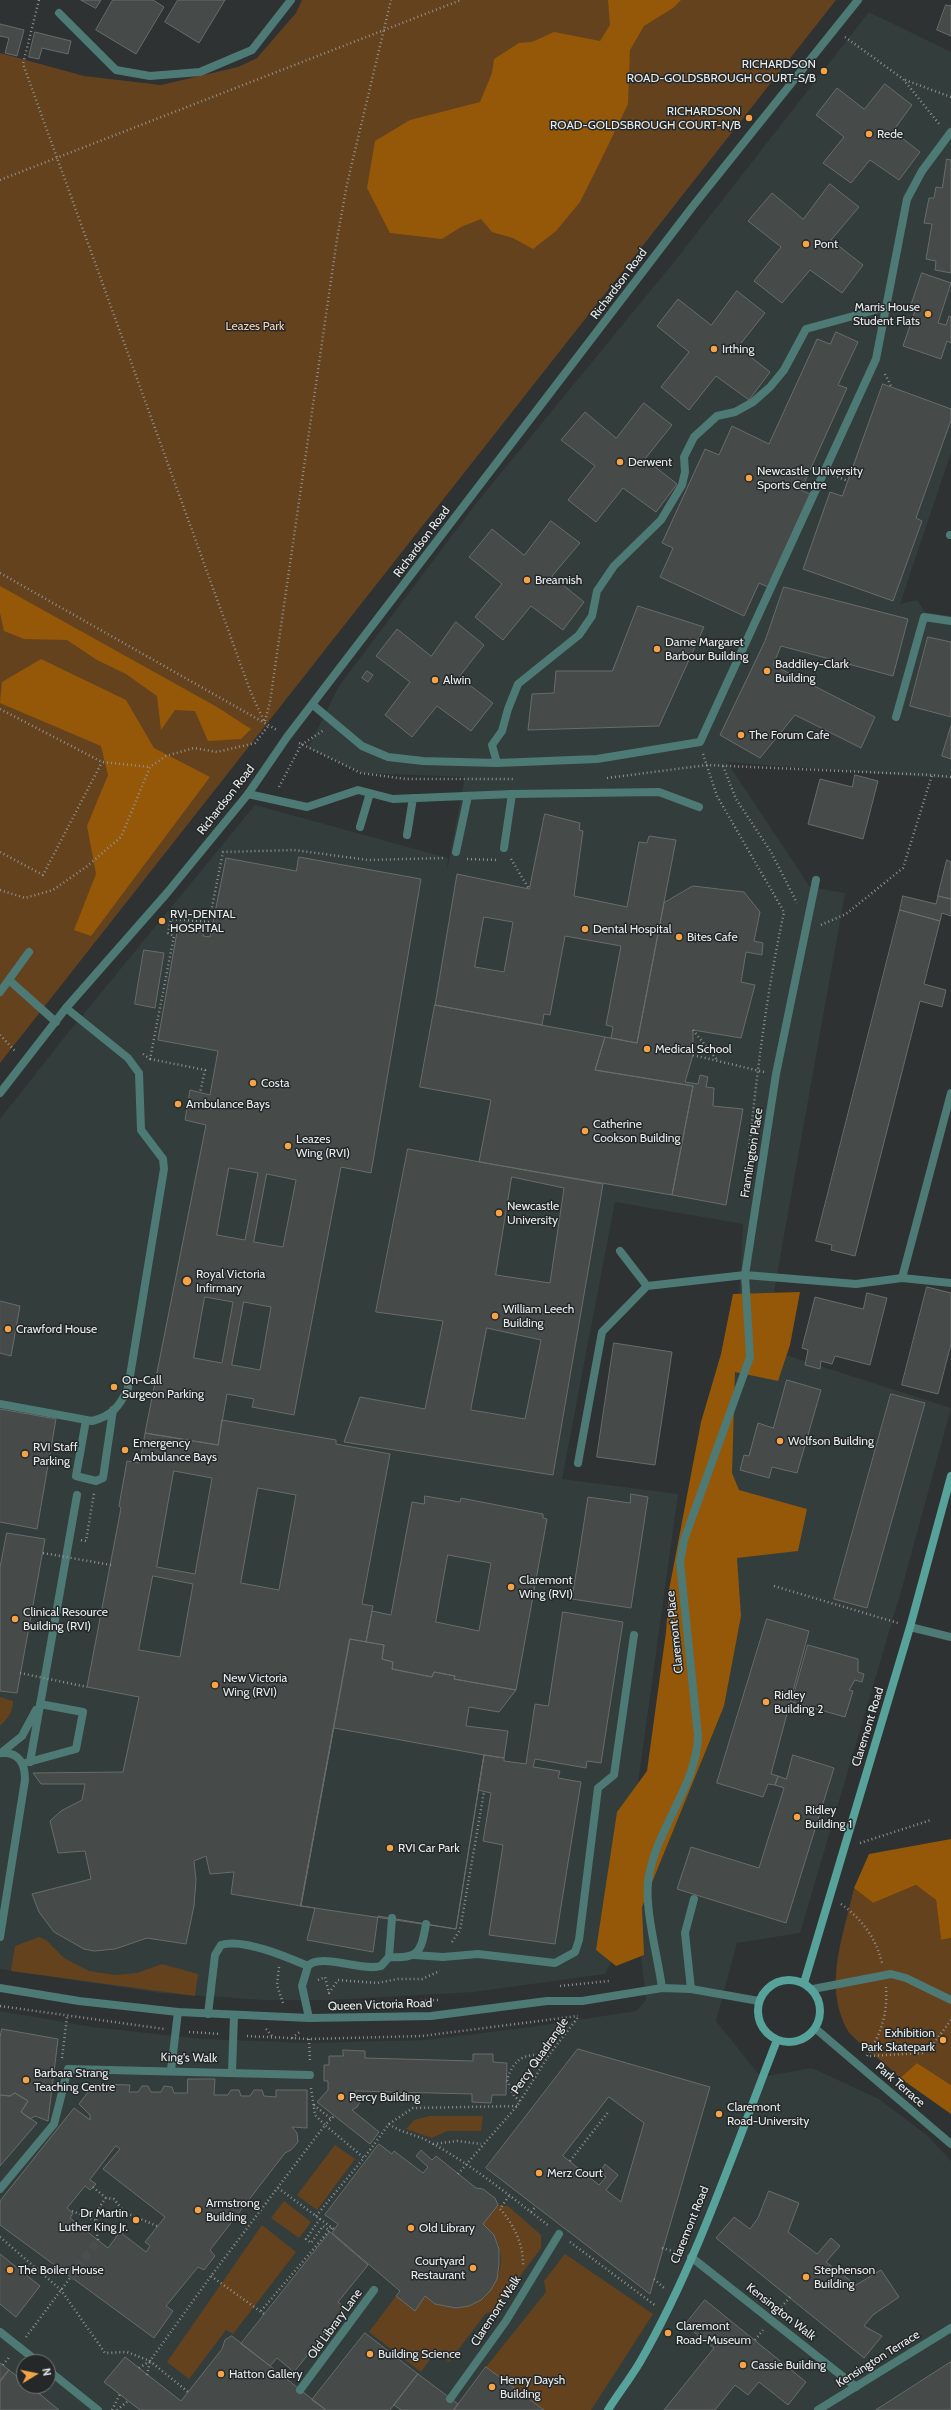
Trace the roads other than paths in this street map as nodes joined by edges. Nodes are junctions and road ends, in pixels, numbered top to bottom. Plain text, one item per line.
1 (291, 0) edge
2 (858, 0) edge
3 (59, 13) dead end
4 (949, 133) edge
5 (886, 307) junction
6 (951, 621) edge
7 (313, 704) junction
8 (896, 717) dead end
9 (497, 763) junction
10 (370, 793) junction
11 (248, 794) junction
12 (512, 794) junction
13 (468, 796) junction
14 (413, 798) junction
15 (699, 807) dead end
16 (360, 828) dead end
17 (407, 835) dead end
18 (504, 848) dead end
19 (456, 852) dead end
20 (816, 880) dead end
21 (29, 952) dead end
22 (9, 980) junction
23 (0, 992) edge
24 (66, 1008) junction
25 (56, 1022) junction
26 (951, 1092) edge
27 (0, 1093) edge
28 (620, 1251) dead end
29 (745, 1276) junction
30 (902, 1278) junction
31 (951, 1283) edge
32 (647, 1286) junction
33 (0, 1404) edge
34 (113, 1410) junction
35 (86, 1420) junction
36 (578, 1462) dead end
37 (951, 1476) edge
38 (77, 1495) dead end
39 (910, 1627) junction
40 (634, 1634) dead end
41 (951, 1636) edge
42 (40, 1704) junction
43 (1, 1753) edge
44 (26, 1763) junction
45 (694, 1899) dead end
46 (2, 1916) edge
47 (392, 1918) dead end
48 (426, 1924) dead end
49 (0, 1937) edge
50 (414, 1955) junction
51 (389, 1957) junction
52 (308, 1966) junction
53 (804, 1983) junction
54 (0, 1988) edge
55 (662, 1988) junction
56 (691, 1989) junction
57 (813, 1989) junction
58 (951, 2000) edge
59 (759, 2001) junction
60 (178, 2012) junction
61 (208, 2014) junction
62 (234, 2016) junction
63 (309, 2018) junction
64 (816, 2029) junction
65 (777, 2040) junction
66 (172, 2070) junction
67 (232, 2071) junction
68 (310, 2075) dead end
69 (951, 2144) edge
70 (0, 2190) edge
71 (559, 2234) road end
72 (691, 2256) junction
73 (374, 2290) dead end
74 (951, 2328) edge
75 (0, 2332) edge
76 (28, 2354) edge
77 (56, 2376) edge
78 (856, 2387) junction
79 (300, 2390) dead end
80 (450, 2399) dead end
81 (98, 2410) edge
82 (608, 2410) edge
83 (818, 2410) edge

1 - 3 street
2 - 7 street, Richardson Road
4 - 5 street
5 - 9 street
5 - 9 street
6 - 8 street
7 - 9 street
7 - 11 street, Richardson Road
10 - 11 street
10 - 14 street
10 - 16 street
11 - 24 street, Richardson Road
12 - 13 street
12 - 15 street
12 - 18 street
13 - 14 street
13 - 19 street
14 - 17 street
20 - 29 street, Framlington Place
21 - 22 street
22 - 23 street
22 - 25 street
24 - 25 street, Richardson Road
24 - 34 street
25 - 27 street, Richardson Road
26 - 30 street
28 - 32 street
29 - 30 street
29 - 32 street
29 - 55 street, Claremont Place
30 - 31 street
32 - 36 street
33 - 35 street
34 - 35 street
34 - 35 street
37 - 39 main road, Claremont Road
38 - 42 street
39 - 41 street
39 - 53 main road, Claremont Road
40 - 50 street
42 - 43 street
42 - 44 street
42 - 44 street
43 - 44 street
44 - 46 street
45 - 56 street
46 - 49 street
47 - 51 street
48 - 50 street
50 - 51 street
51 - 52 street
52 - 61 street
52 - 63 street
53 - 57 main road
53 - 59 main road
54 - 60 street, Queen Victoria Road
55 - 56 street, Queen Victoria Road
55 - 63 street, Queen Victoria Road
56 - 59 street, Queen Victoria Road
57 - 58 street
57 - 64 main road
59 - 65 main road
60 - 61 street, Queen Victoria Road
60 - 66 street
61 - 62 street, Queen Victoria Road
62 - 63 street, Queen Victoria Road
62 - 67 street
64 - 65 main road
64 - 69 street, Park Terrace
65 - 72 main road, Claremont Road
66 - 67 street, King's Walk
66 - 70 street, King's Walk
67 - 68 street, King's Walk
71 - 80 street, Claremont Walk
72 - 78 street, Kensington Walk
72 - 82 main road, Claremont Road
73 - 79 street, Old Library Lane
74 - 78 street, Kensington Terrace
75 - 76 street
77 - 81 street
78 - 83 street, Kensington Terrace

